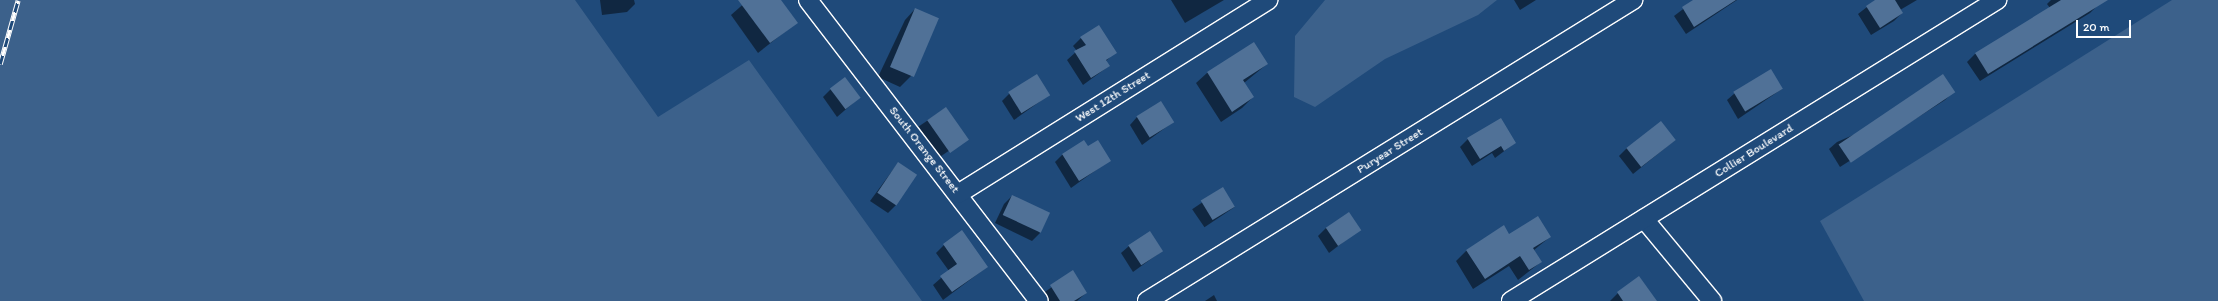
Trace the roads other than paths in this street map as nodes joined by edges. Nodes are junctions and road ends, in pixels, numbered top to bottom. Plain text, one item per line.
1 (808, 0) edge
2 (1268, 0) edge
3 (1633, 0) edge
4 (1997, 0) edge
5 (958, 194) junction
6 (1644, 219) junction
7 (1039, 301) edge
8 (1147, 301) edge
9 (1511, 301) edge
10 (1712, 301) edge

1 - 5 street, South Orange Street
2 - 5 street, West 12th Street
3 - 8 street, Puryear Street
4 - 6 street, Collier Boulevard
5 - 7 street, South Orange Street
6 - 9 street, Collier Boulevard
6 - 10 street

